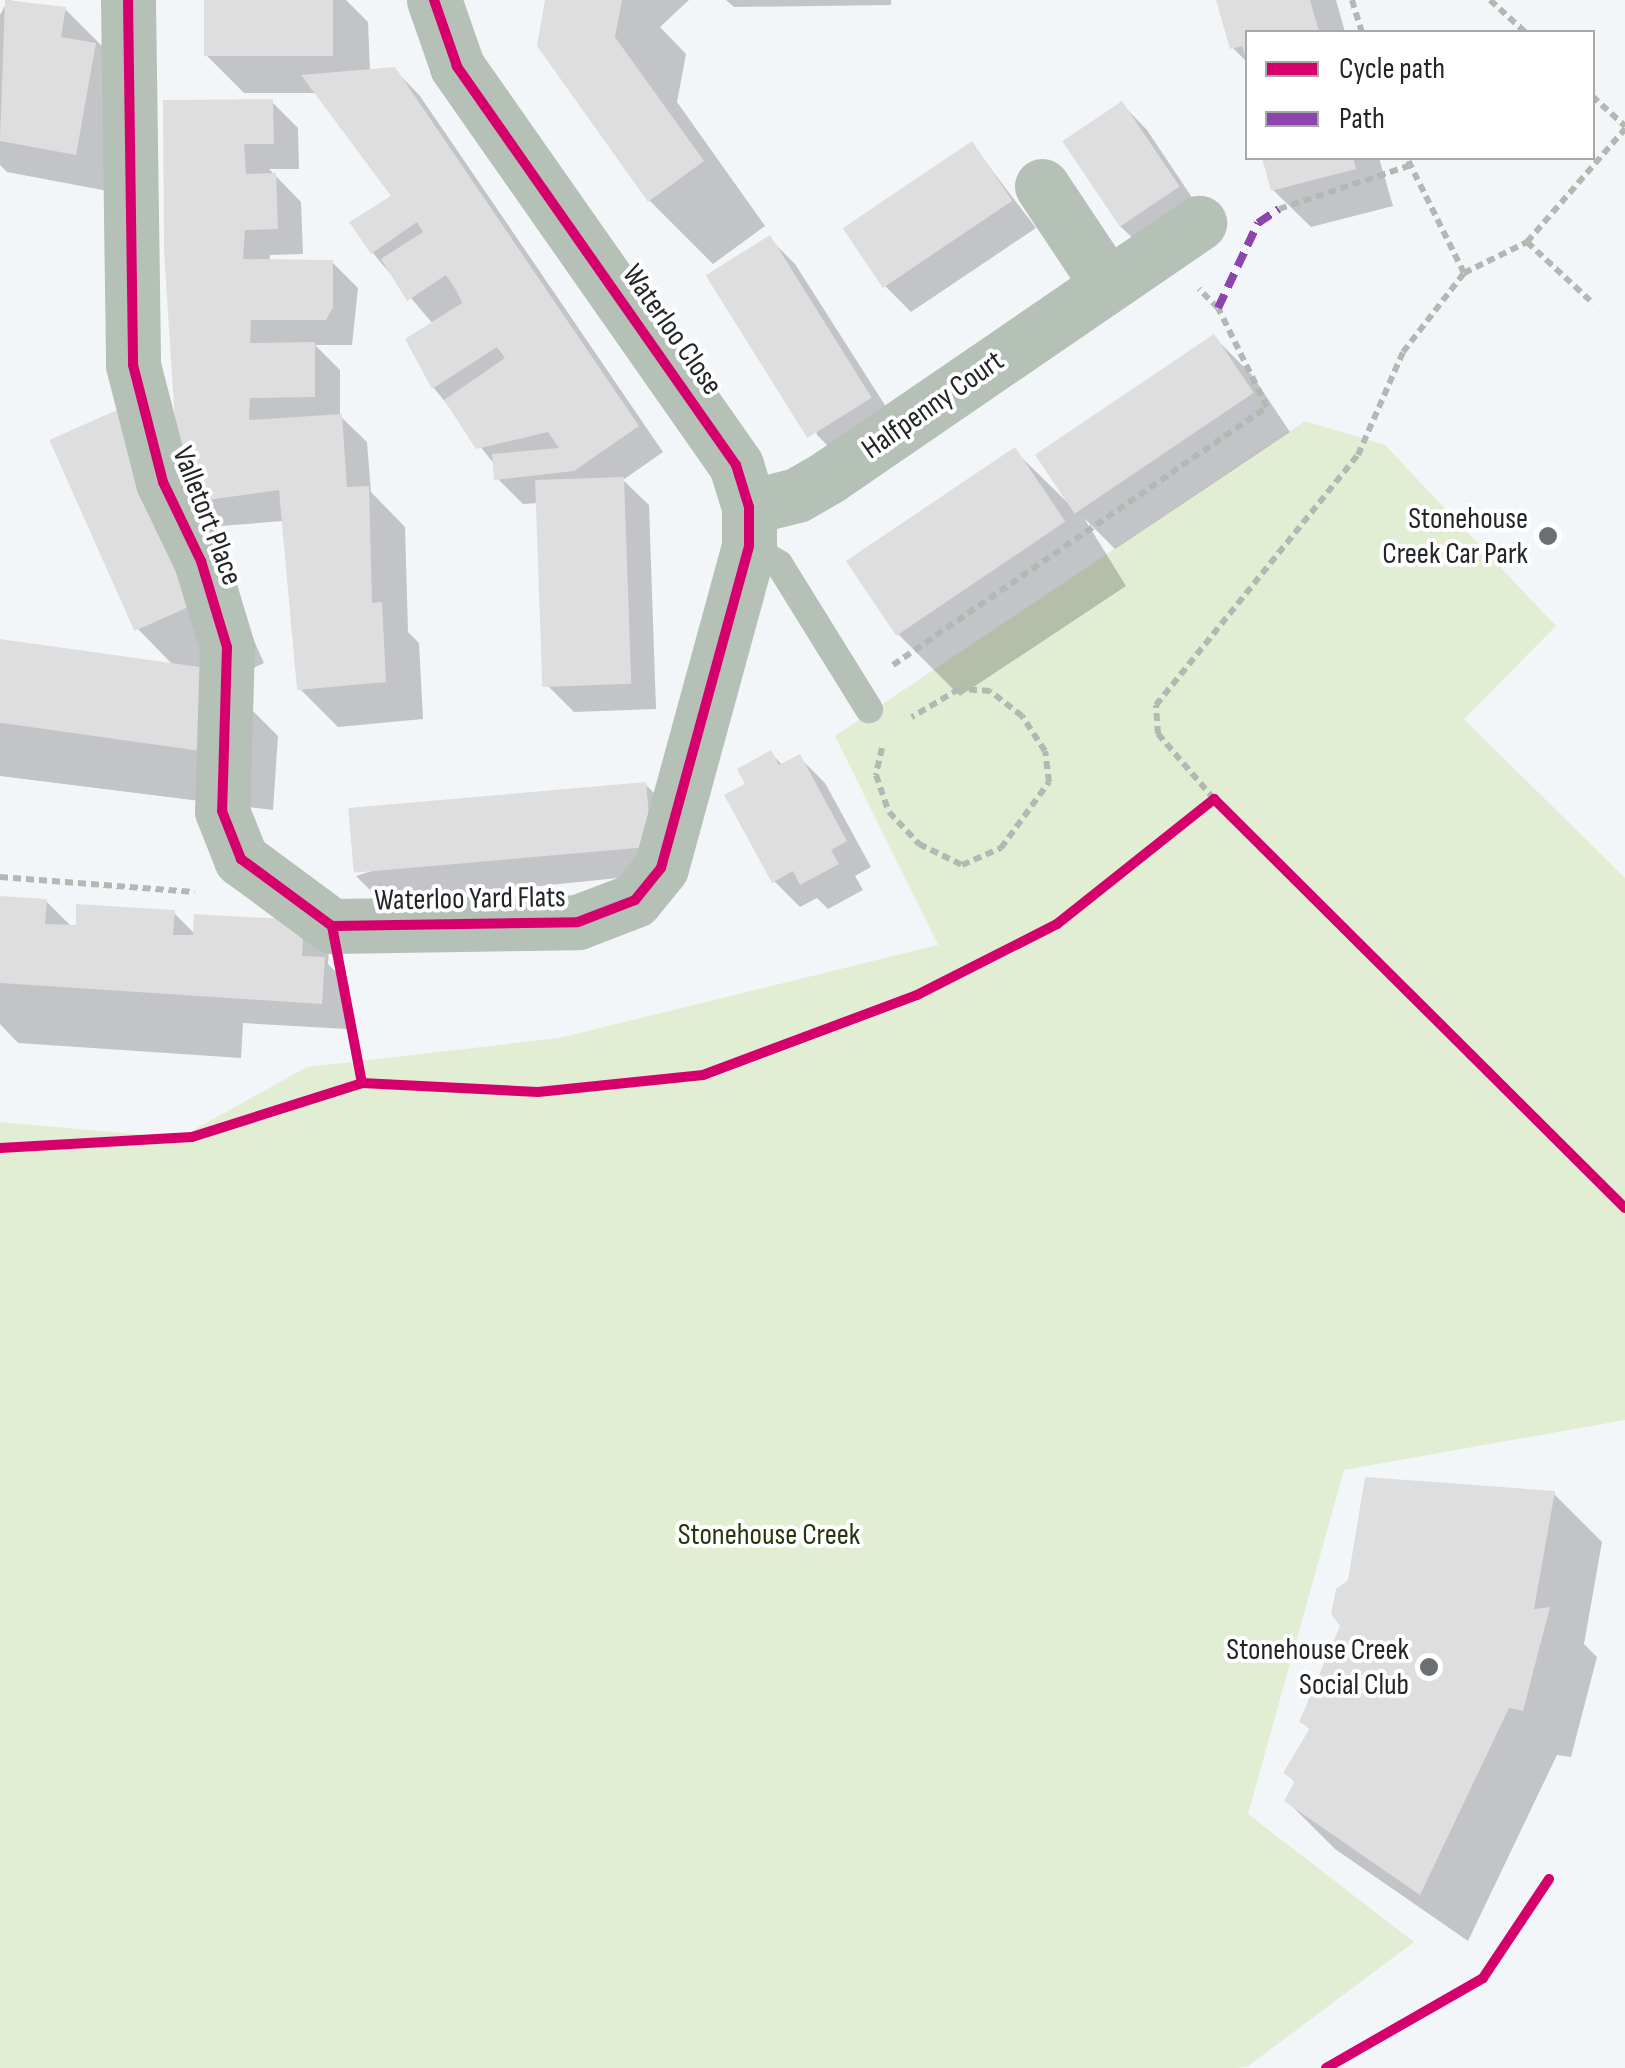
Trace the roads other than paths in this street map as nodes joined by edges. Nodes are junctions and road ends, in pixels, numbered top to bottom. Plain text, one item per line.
1 (128, 0) edge
2 (434, 0) edge
3 (1042, 186) dead end
4 (1178, 236) road end
5 (1108, 284) junction
6 (749, 526) junction
7 (863, 699) road end
8 (222, 812) joint

1 - 8 street, Valletort Place
2 - 6 street, Waterloo Close
3 - 5 street
4 - 5 street, Halfpenny Court
5 - 6 street, Halfpenny Court
6 - 7 lane
6 - 8 street, Waterloo Yard Flats

